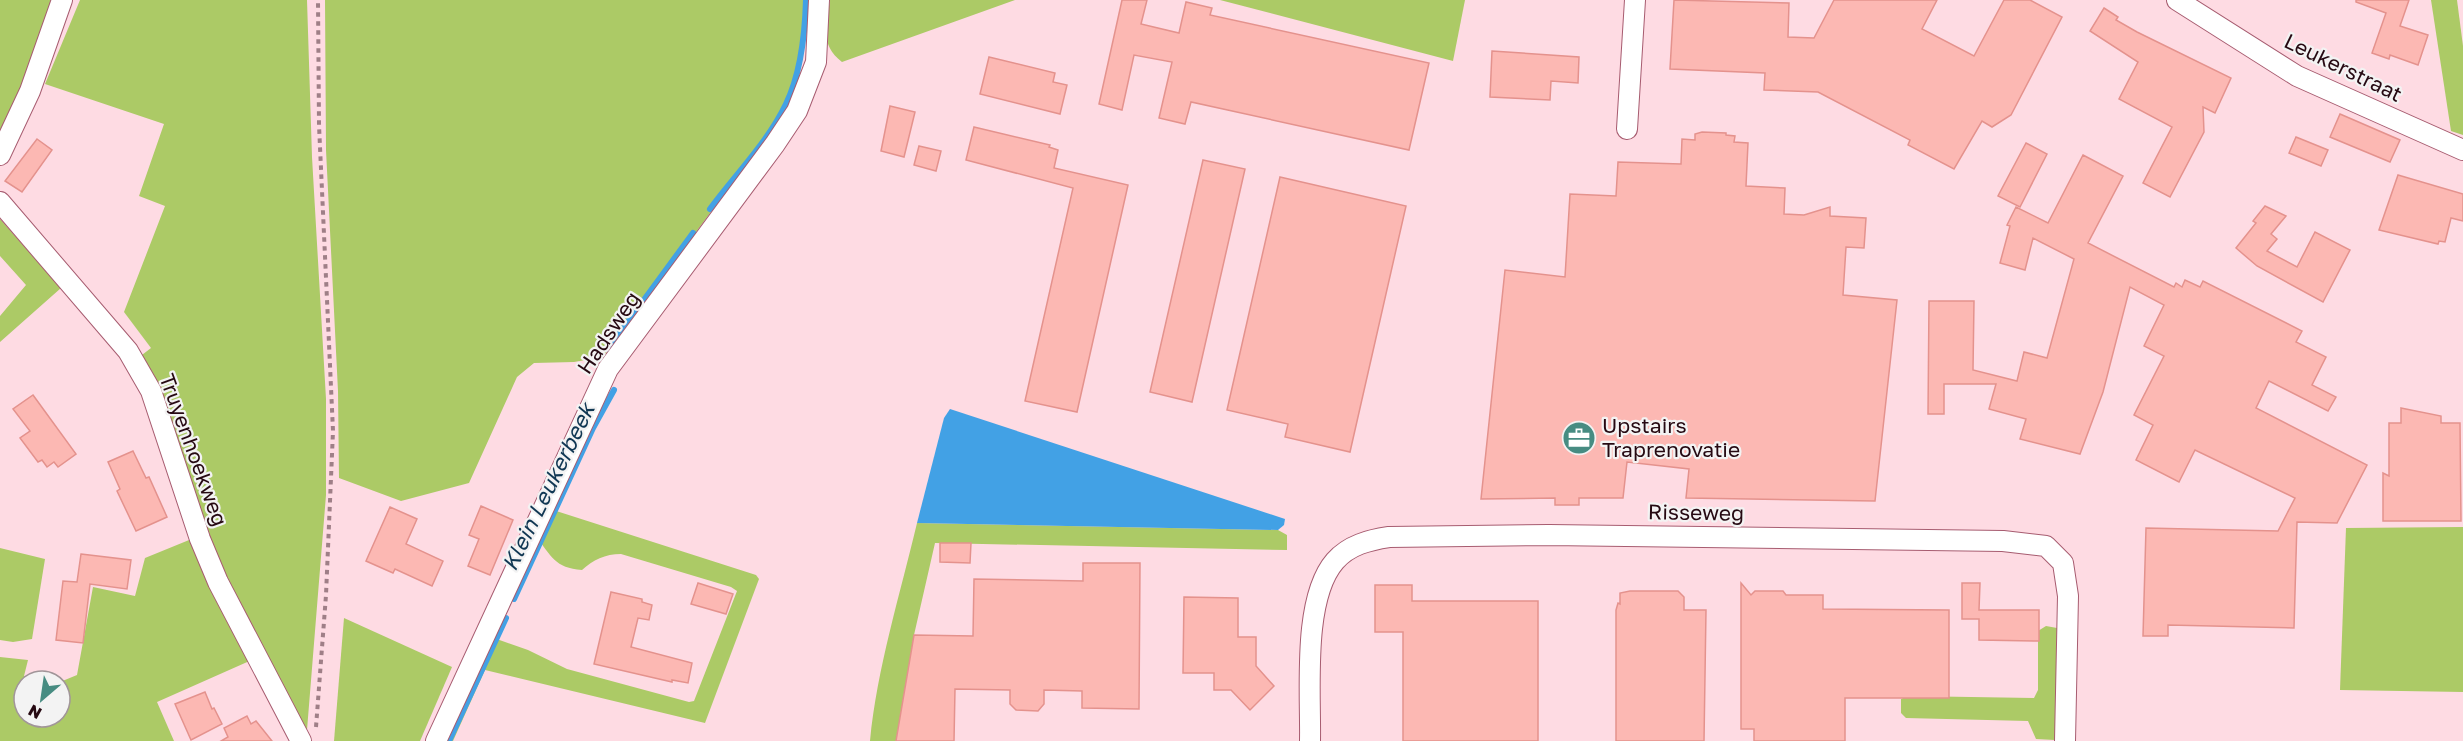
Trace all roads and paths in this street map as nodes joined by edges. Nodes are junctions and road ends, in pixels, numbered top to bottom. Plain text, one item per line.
1 (63, 0) edge
2 (318, 0) edge
3 (819, 0) edge
4 (1635, 0) edge
5 (2177, 0) edge
6 (1627, 129) dead end
7 (2463, 150) edge
8 (0, 155) edge
9 (0, 202) edge
10 (308, 737) edge
11 (436, 741) edge
12 (1310, 741) edge
13 (2066, 741) edge

1 - 8 street
2 - 10 path
3 - 11 street, Hadsweg
4 - 6 street
5 - 7 street, Leukerstraat
9 - 10 street, Truyenhoekweg
12 - 13 street, Risseweg

